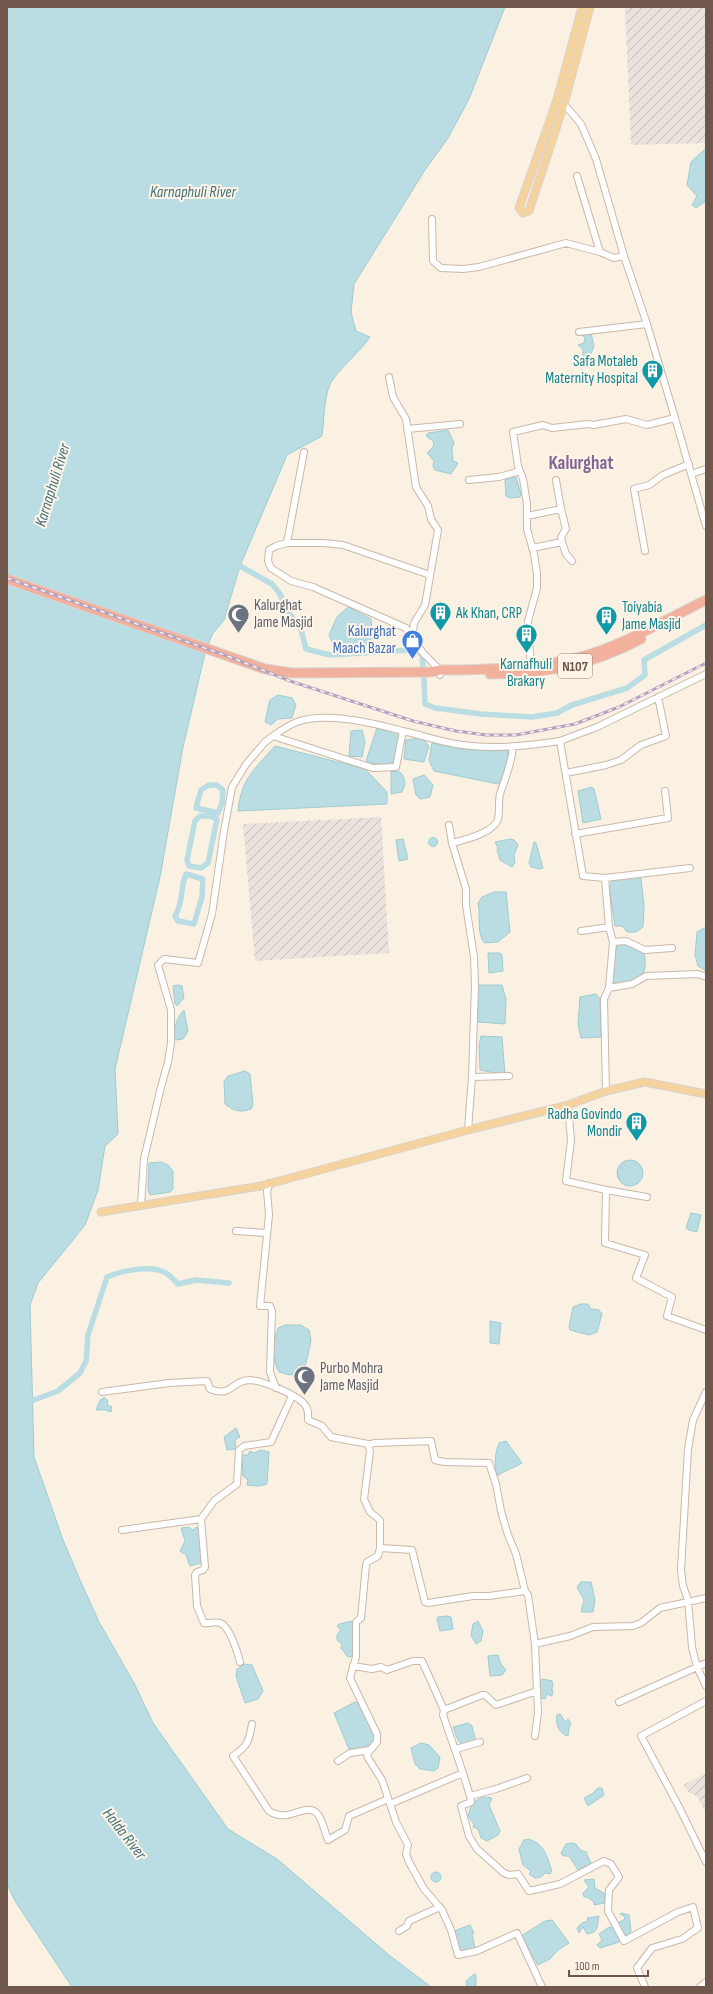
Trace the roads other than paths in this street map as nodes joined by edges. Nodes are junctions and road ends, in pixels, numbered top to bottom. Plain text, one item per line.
1 (582, 7) edge
2 (590, 7) edge
3 (564, 104) junction
4 (577, 176) dead end
5 (432, 219) dead end
6 (600, 252) junction
7 (624, 256) junction
8 (647, 324) junction
9 (579, 332) dead end
10 (389, 377) dead end
11 (675, 418) junction
12 (460, 424) dead end
13 (407, 429) junction
14 (304, 452) dead end
15 (689, 464) junction
16 (706, 469) edge
17 (520, 471) junction
18 (691, 474) junction
19 (469, 480) dead end
20 (556, 480) dead end
21 (561, 509) junction
22 (527, 516) junction
23 (706, 526) edge
24 (562, 542) junction
25 (287, 543) junction
26 (532, 548) junction
27 (645, 551) dead end
28 (572, 561) dead end
29 (430, 575) junction
30 (7, 579) edge
31 (706, 600) edge
32 (706, 606) edge
33 (415, 643) junction
34 (531, 668) junction
35 (440, 672) junction
36 (706, 674) edge
37 (658, 697) junction
38 (403, 731) junction
39 (273, 736) junction
40 (560, 741) junction
41 (513, 746) junction
42 (566, 773) junction
43 (665, 790) dead end
44 (449, 825) dead end
45 (575, 834) junction
46 (452, 843) junction
47 (690, 868) dead end
48 (606, 878) junction
49 (608, 927) junction
50 (581, 931) dead end
51 (613, 942) junction
52 (672, 948) dead end
53 (706, 977) edge
54 (609, 988) junction
55 (509, 1076) dead end
56 (472, 1077) junction
57 (606, 1091) junction
58 (706, 1094) edge
59 (568, 1104) junction
60 (468, 1130) junction
61 (270, 1183) junction
62 (606, 1190) junction
63 (648, 1197) dead end
64 (141, 1206) junction
65 (101, 1212) dead end
66 (236, 1231) dead end
67 (267, 1233) junction
68 (706, 1330) edge
69 (276, 1388) junction
70 (102, 1392) dead end
71 (706, 1392) edge
72 (292, 1396) junction
73 (369, 1446) junction
74 (202, 1519) junction
75 (122, 1530) dead end
76 (380, 1548) junction
77 (525, 1591) junction
78 (706, 1598) edge
79 (688, 1600) junction
80 (535, 1644) junction
81 (240, 1662) dead end
82 (706, 1663) edge
83 (353, 1666) junction
84 (697, 1667) junction
85 (706, 1686) edge
86 (536, 1691) junction
87 (706, 1701) edge
88 (619, 1702) dead end
89 (444, 1710) junction
90 (252, 1724) dead end
91 (535, 1736) dead end
92 (480, 1742) dead end
93 (370, 1750) junction
94 (456, 1750) junction
95 (338, 1761) dead end
96 (463, 1773) junction
97 (527, 1778) dead end
98 (470, 1796) junction
99 (389, 1801) junction
100 (706, 1862) edge
101 (440, 1907) junction
102 (399, 1931) dead end
103 (706, 1982) edge
104 (542, 1987) edge
105 (645, 1987) edge
106 (700, 1987) edge

1 - 3 main road
2 - 3 main road
3 - 7 street
4 - 6 street
5 - 6 street
6 - 7 street
7 - 8 street
8 - 9 street
8 - 11 street
10 - 13 street
11 - 15 street
11 - 17 street
12 - 13 street
13 - 29 street
14 - 25 street
15 - 18 street
15 - 27 street
16 - 18 street
17 - 19 street
17 - 22 street
18 - 23 street
20 - 21 street
21 - 22 street
21 - 24 street
22 - 26 street
24 - 26 street
24 - 28 street
25 - 29 street
25 - 33 street
26 - 34 street
29 - 33 street
30 - 35 highway, N107
31 - 34 highway, N107
32 - 34 highway, N107
33 - 35 street
34 - 35 highway, N107
36 - 37 street
37 - 40 street
37 - 42 street
38 - 39 street
38 - 39 street
38 - 41 street
39 - 64 street
40 - 41 street
40 - 42 street
41 - 46 street
42 - 45 street
43 - 45 street
44 - 46 street
45 - 48 street
46 - 56 street
47 - 48 street
48 - 49 street
49 - 50 street
49 - 51 street
51 - 52 street
51 - 54 street
53 - 54 street
54 - 57 street
55 - 56 street
56 - 60 street
57 - 58 main road
57 - 59 main road
59 - 60 main road
59 - 62 street
60 - 61 main road
61 - 64 main road
61 - 67 street
62 - 63 street
62 - 68 street
64 - 65 main road
66 - 67 street
67 - 69 street
69 - 70 street
69 - 72 street
71 - 79 street
72 - 73 street
72 - 74 street
73 - 76 street
73 - 77 street
74 - 75 street
74 - 81 street
76 - 77 street
76 - 83 street
77 - 80 street
78 - 79 street
79 - 80 street
79 - 84 street
80 - 86 street
82 - 84 street
83 - 89 street
83 - 93 street
84 - 85 street
84 - 88 street
86 - 89 street
86 - 91 street
87 - 100 street
89 - 94 street
90 - 99 street
92 - 94 street
93 - 95 street
93 - 99 street
94 - 96 street
96 - 98 street
96 - 99 street
97 - 98 street
98 - 105 street
99 - 101 street
101 - 102 street
101 - 104 street
103 - 106 street

